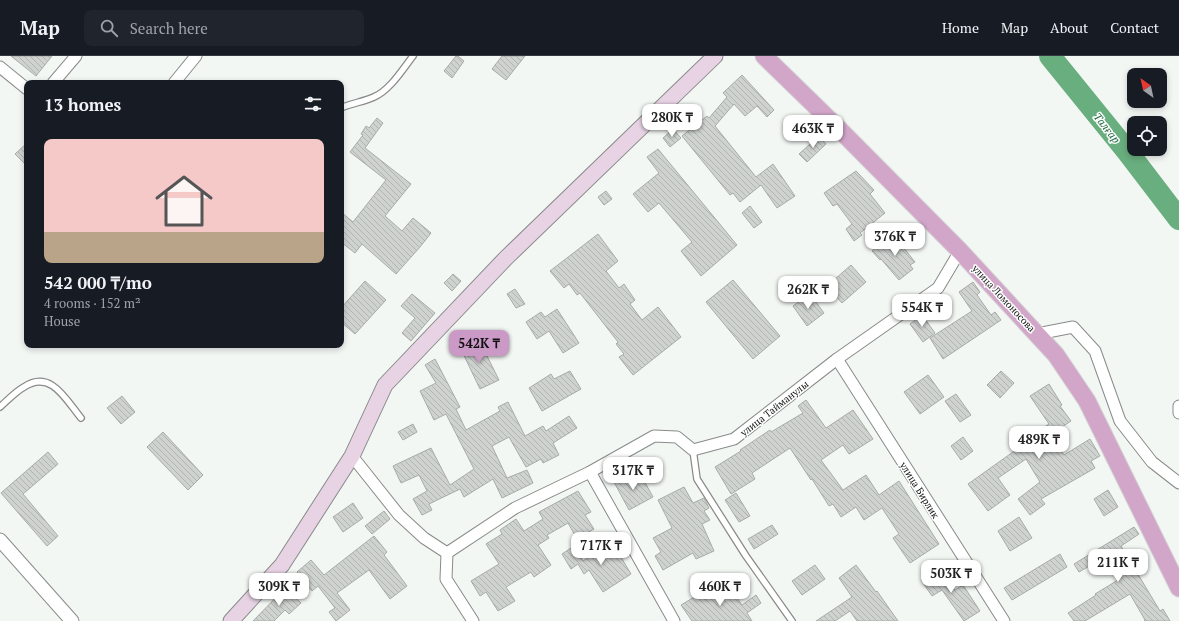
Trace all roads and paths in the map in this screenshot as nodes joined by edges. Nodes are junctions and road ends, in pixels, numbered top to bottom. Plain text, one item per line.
1 (76, 56) edge
2 (196, 56) edge
3 (413, 56) edge
4 (715, 56) edge
5 (764, 56) edge
6 (0, 67) edge
7 (56, 80) edge
8 (176, 80) edge
9 (24, 87) edge
10 (344, 107) edge
11 (960, 251) junction
12 (1037, 334) junction
13 (837, 359) junction
14 (1179, 406) edge
15 (0, 407) edge
16 (1179, 413) edge
17 (81, 418) dead end
18 (693, 450) junction
19 (352, 456) junction
20 (590, 472) junction
21 (1179, 483) edge
22 (0, 540) edge
23 (447, 552) junction
24 (1179, 588) edge
25 (72, 621) edge
26 (231, 621) edge
27 (473, 621) edge
28 (674, 621) edge
29 (792, 621) edge
30 (1004, 621) edge

1 - 7 street
2 - 8 street
3 - 10 lane
4 - 19 main road
5 - 11 main road, улица Ломоносова
6 - 9 street
11 - 12 main road, улица Ломоносова
11 - 13 street, улица Тайманулы
12 - 21 street
12 - 24 main road, улица Ломоносова
13 - 18 street, улица Тайманулы
13 - 30 street, улица Бирлик
14 - 16 street
15 - 17 lane
18 - 20 street
18 - 29 lane
19 - 23 street
19 - 26 main road
20 - 23 street
20 - 28 street
22 - 25 street
23 - 27 street

